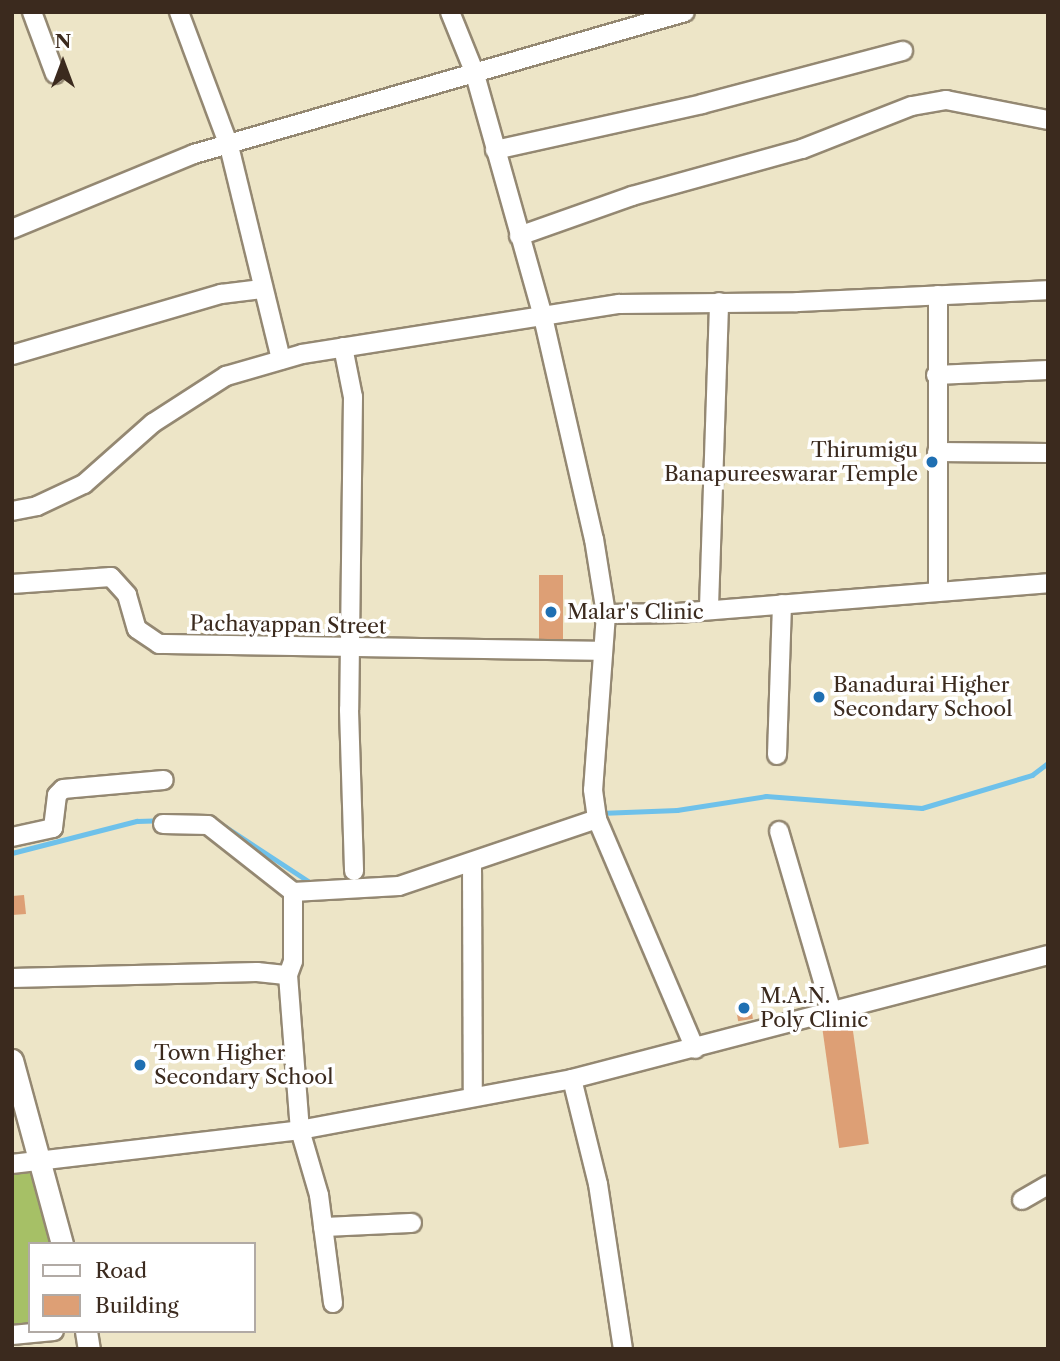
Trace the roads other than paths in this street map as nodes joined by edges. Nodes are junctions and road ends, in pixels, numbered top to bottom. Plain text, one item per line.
1 (32, 12) edge
2 (179, 12) edge
3 (450, 12) edge
4 (685, 12) edge
5 (903, 51) dead end
6 (474, 71) junction
7 (55, 74) dead end
8 (1048, 120) edge
9 (229, 146) junction
10 (495, 150) junction
11 (12, 229) edge
12 (519, 236) junction
13 (262, 289) junction
14 (1048, 290) edge
15 (938, 295) junction
16 (719, 302) junction
17 (543, 317) junction
18 (344, 346) junction
19 (12, 355) edge
20 (281, 360) junction
21 (1048, 370) edge
22 (936, 375) junction
23 (937, 452) junction
24 (1048, 453) edge
25 (12, 511) edge
26 (1048, 583) edge
27 (12, 584) edge
28 (938, 592) junction
29 (782, 604) junction
30 (709, 607) junction
31 (606, 614) junction
32 (350, 649) junction
33 (603, 651) junction
34 (777, 755) dead end
35 (164, 780) dead end
36 (597, 819) junction
37 (163, 824) dead end
38 (779, 831) dead end
39 (12, 837) edge
40 (472, 863) junction
41 (354, 871) dead end
42 (293, 892) junction
43 (1048, 955) edge
44 (288, 975) junction
45 (12, 978) edge
46 (832, 1012) junction
47 (695, 1049) junction
48 (13, 1072) edge
49 (572, 1079) junction
50 (473, 1096) junction
51 (300, 1130) junction
52 (40, 1160) junction
53 (12, 1164) edge
54 (1048, 1185) edge
55 (1022, 1200) dead end
56 (412, 1223) dead end
57 (323, 1227) junction
58 (61, 1242) edge
59 (333, 1303) dead end
60 (33, 1333) edge
61 (12, 1335) edge
62 (624, 1349) edge

1 - 7 street
2 - 9 street
3 - 6 street
4 - 6 street
5 - 10 street
6 - 9 street
6 - 10 street
8 - 12 street
9 - 11 street
9 - 13 street
10 - 12 street
12 - 17 street
13 - 19 street
13 - 20 street
14 - 15 street
15 - 16 street
15 - 22 street
16 - 17 street
16 - 30 street
17 - 18 street
17 - 31 street
18 - 20 street
18 - 32 street
20 - 25 street
21 - 22 street
22 - 23 street
23 - 24 street
23 - 28 street
26 - 28 street
27 - 32 street, Pachayappan Street
28 - 29 street
29 - 30 street
29 - 34 street
30 - 31 street
31 - 33 street
32 - 33 street, Pachayappan Street
32 - 41 street
33 - 36 street
35 - 39 street
36 - 40 street
36 - 47 street
37 - 42 street
38 - 46 street
40 - 42 street
40 - 50 street
42 - 44 street
43 - 46 street
44 - 45 street
44 - 51 street
46 - 47 street
47 - 49 street
48 - 52 main road
49 - 50 street
49 - 62 street
50 - 51 street
51 - 52 street
51 - 57 street
52 - 53 street
52 - 58 main road
54 - 55 street
56 - 57 street
57 - 59 street
60 - 61 street

